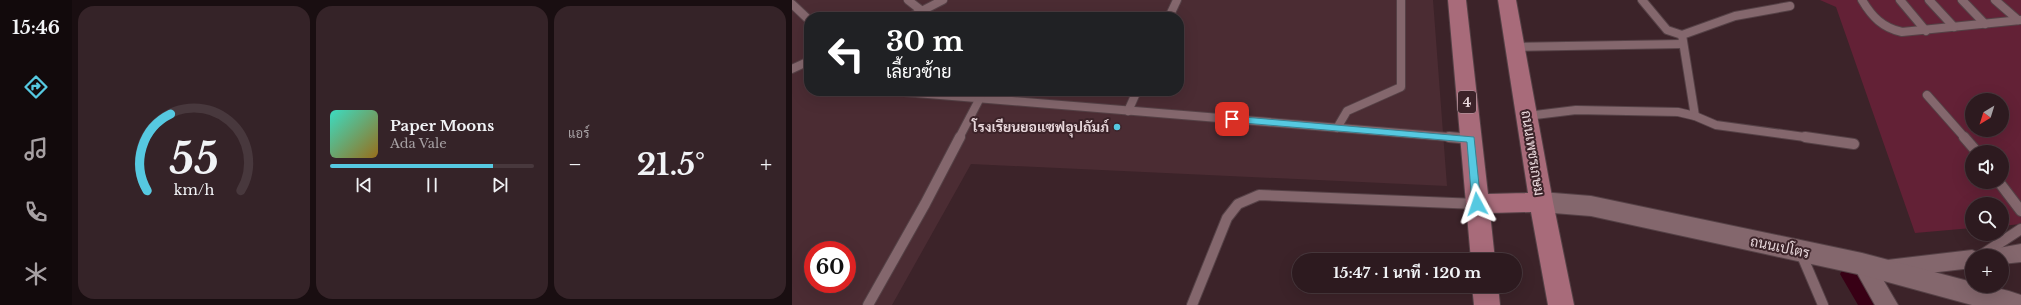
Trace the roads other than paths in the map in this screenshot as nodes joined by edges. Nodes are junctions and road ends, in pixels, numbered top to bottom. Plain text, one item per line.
1 (908, 0) edge
2 (943, 0) edge
3 (1177, 0) edge
4 (1401, 0) edge
5 (1457, 0) edge
6 (1507, 0) edge
7 (1642, 0) edge
8 (1862, 0) edge
9 (1900, 0) edge
10 (1929, 0) edge
11 (1962, 0) edge
12 (1995, 0) edge
13 (792, 4) edge
14 (1790, 6) dead end
15 (922, 11) joint
16 (1171, 12) edge
17 (804, 15) edge
18 (2020, 20) edge
19 (1985, 24) junction
20 (1954, 27) junction
21 (1926, 31) junction
22 (1682, 40) junction
23 (1515, 47) junction
24 (804, 63) edge
25 (792, 69) edge
26 (1927, 95) dead end
27 (955, 96) edge
28 (1135, 96) edge
29 (980, 98) junction
30 (1128, 111) junction
31 (1527, 116) junction
32 (1695, 116) junction
33 (1337, 128) junction
34 (1471, 139) junction
35 (1854, 144) dead end
36 (1971, 145) edge
37 (2004, 189) edge
38 (1541, 202) junction
39 (1477, 204) junction
40 (2021, 211) edge
41 (2021, 229) edge
42 (1991, 249) edge
43 (1800, 251) junction
44 (1482, 253) edge
45 (2021, 253) edge
46 (2009, 254) edge
47 (1965, 260) edge
48 (1882, 269) junction
49 (1486, 293) edge
50 (868, 305) edge
51 (1192, 305) edge
52 (1488, 305) edge
53 (1561, 305) edge
54 (1823, 305) edge
55 (1887, 305) edge
56 (2016, 305) edge

1 - 15 lane
2 - 15 lane
3 - 16 lane
4 - 33 lane
5 - 34 main road, 4
6 - 23 main road, ถนนเพชรเกษม
7 - 22 lane
8 - 21 lane
9 - 21 lane
10 - 20 lane
11 - 19 lane
12 - 18 lane
13 - 17 lane
14 - 22 lane
18 - 19 lane
19 - 20 lane
20 - 21 lane
22 - 23 lane
22 - 32 lane
23 - 31 main road, ถนนเพชรเกษม
24 - 25 lane
26 - 36 lane
27 - 29 lane
28 - 30 lane
29 - 30 lane
29 - 50 lane
30 - 33 lane
31 - 32 lane
31 - 38 main road, ถนนเพชรเกษม
32 - 35 lane
33 - 34 lane
34 - 39 main road, 4
37 - 40 lane
38 - 39 main road
38 - 43 street, ถนนเปโตร
38 - 53 main road, ถนนเพชรเกษม
39 - 44 main road, 4
39 - 51 lane
41 - 42 lane
43 - 48 street, ถนนเปโตร
43 - 54 lane
45 - 46 street
47 - 48 street
48 - 55 street
48 - 56 street, ถนนเปโตร
49 - 52 main road

